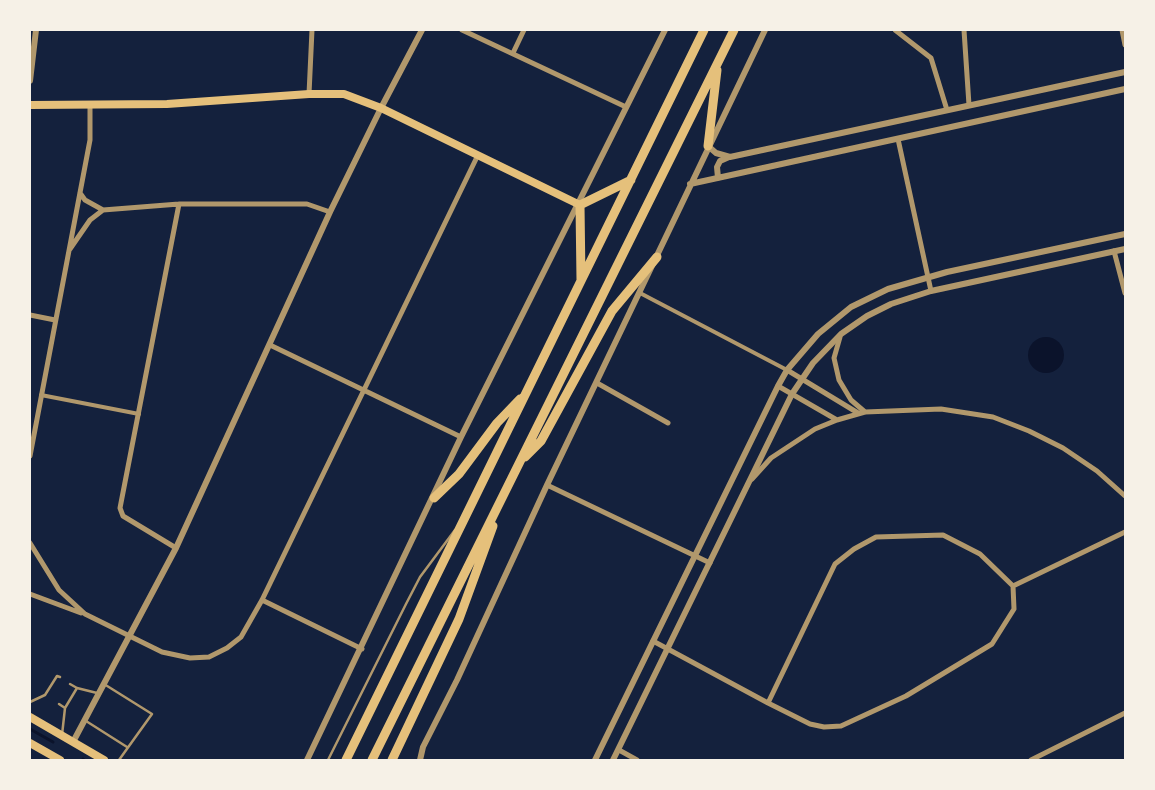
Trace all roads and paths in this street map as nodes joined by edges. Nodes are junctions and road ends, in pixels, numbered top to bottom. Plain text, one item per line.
1 (36, 30) edge
2 (312, 30) edge
3 (422, 30) edge
4 (462, 30) edge
5 (524, 30) edge
6 (665, 30) edge
7 (704, 30) edge
8 (734, 30) edge
9 (765, 30) edge
10 (895, 30) edge
11 (964, 30) edge
12 (1122, 30) edge
13 (1125, 45) edge
14 (513, 53) junction
15 (718, 62) junction
16 (1125, 72) edge
17 (30, 81) edge
18 (1125, 89) edge
19 (309, 94) junction
20 (30, 104) edge
21 (969, 105) junction
22 (90, 106) junction
23 (626, 107) junction
24 (381, 108) junction
25 (947, 110) junction
26 (898, 139) junction
27 (708, 146) junction
28 (730, 156) junction
29 (477, 157) junction
30 (718, 178) junction
31 (631, 180) junction
32 (690, 184) junction
33 (80, 193) junction
34 (179, 204) junction
35 (580, 205) junction
36 (103, 210) junction
37 (330, 212) junction
38 (1125, 234) edge
39 (1125, 249) edge
40 (69, 251) junction
41 (1114, 251) junction
42 (657, 257) junction
43 (928, 276) junction
44 (581, 282) junction
45 (931, 291) junction
46 (640, 293) junction
47 (1125, 293) edge
48 (30, 315) edge
49 (55, 320) junction
50 (841, 334) junction
51 (270, 345) junction
52 (787, 370) junction
53 (801, 379) junction
54 (597, 383) junction
55 (778, 386) junction
56 (365, 390) junction
57 (527, 392) junction
58 (792, 394) junction
59 (41, 395) junction
60 (865, 412) junction
61 (858, 413) junction
62 (139, 414) junction
63 (837, 420) junction
64 (668, 423) dead end
65 (462, 437) junction
66 (30, 456) edge
67 (517, 467) junction
68 (750, 482) junction
69 (508, 485) junction
70 (547, 485) junction
71 (1125, 496) edge
72 (434, 498) junction
73 (467, 512) junction
74 (1125, 532) edge
75 (30, 543) edge
76 (176, 548) junction
77 (695, 556) junction
78 (710, 563) junction
79 (1013, 586) junction
80 (30, 594) edge
81 (262, 600) junction
82 (85, 614) junction
83 (129, 637) junction
84 (653, 641) junction
85 (362, 649) junction
86 (668, 649) junction
87 (60, 677) dead end
88 (70, 684) dead end
89 (104, 684) junction
90 (77, 688) junction
91 (99, 694) junction
92 (45, 695) junction
93 (48, 698) dead end
94 (30, 702) edge
95 (768, 703) junction
96 (58, 704) dead end
97 (65, 708) junction
98 (1125, 713) edge
99 (30, 717) edge
100 (84, 720) junction
101 (62, 736) junction
102 (73, 742) junction
103 (30, 743) edge
104 (127, 747) junction
105 (619, 750) junction
106 (60, 760) edge
107 (104, 760) edge
108 (119, 760) edge
109 (307, 760) edge
110 (328, 760) edge
111 (346, 760) edge
112 (372, 760) edge
113 (392, 760) edge
114 (420, 760) edge
115 (595, 760) edge
116 (614, 760) edge
117 (637, 760) edge
118 (1031, 760) edge

1 - 17 street
2 - 19 street
3 - 24 street
4 - 14 street
5 - 14 street
6 - 23 street
7 - 31 highway
8 - 15 highway
9 - 27 street
10 - 25 street
11 - 21 street
12 - 13 street
14 - 23 street
15 - 27 highway
15 - 67 highway
16 - 21 street
18 - 26 street
19 - 22 main road
19 - 24 main road
20 - 22 main road
21 - 25 street
22 - 33 street
23 - 35 street
24 - 29 main road
24 - 37 street
25 - 28 street
26 - 30 street
26 - 43 street
27 - 28 street
27 - 32 street
28 - 30 street
29 - 35 main road
29 - 56 street
30 - 32 street
31 - 35 highway
31 - 44 highway
32 - 42 street
33 - 36 street
33 - 40 street
34 - 36 street
34 - 37 street
34 - 62 street
35 - 44 highway
35 - 65 street
36 - 40 street
37 - 51 street
38 - 43 street
39 - 41 street
40 - 49 street
41 - 45 street
41 - 47 street
42 - 46 street
42 - 67 highway
43 - 45 street
43 - 52 street
44 - 57 highway
45 - 50 street
46 - 52 street
46 - 54 street
48 - 49 street
49 - 59 street
50 - 53 street
50 - 60 street
51 - 56 street
51 - 76 street
52 - 53 street
52 - 55 street
53 - 58 street
53 - 61 street
54 - 64 street
54 - 70 street
55 - 58 street
55 - 77 street
56 - 65 street
56 - 81 street
57 - 72 highway
57 - 73 highway
58 - 63 street
58 - 68 street
59 - 62 street
59 - 66 street
60 - 61 street
60 - 71 street
61 - 63 street
62 - 76 street
63 - 68 street
65 - 72 street
67 - 69 highway
68 - 78 street
69 - 112 highway
69 - 113 highway
70 - 77 street
70 - 114 street
72 - 85 street
73 - 110 lane
73 - 111 highway
74 - 79 street
75 - 82 street
76 - 83 street
77 - 78 street
77 - 84 street
78 - 86 street
79 - 95 street
79 - 95 street
80 - 82 street
81 - 83 street
81 - 85 street
82 - 83 street
83 - 89 street
84 - 86 street
84 - 115 street
85 - 109 street
86 - 95 street
86 - 105 street
87 - 92 lane
88 - 90 lane
89 - 91 street
89 - 104 lane
90 - 91 lane
90 - 97 lane
91 - 100 street
92 - 93 lane
92 - 94 lane
96 - 97 lane
97 - 101 lane
98 - 118 street
99 - 101 main road
100 - 102 street
100 - 104 lane
101 - 102 main road
102 - 107 main road
103 - 106 main road
104 - 108 lane
105 - 116 street
105 - 117 street

